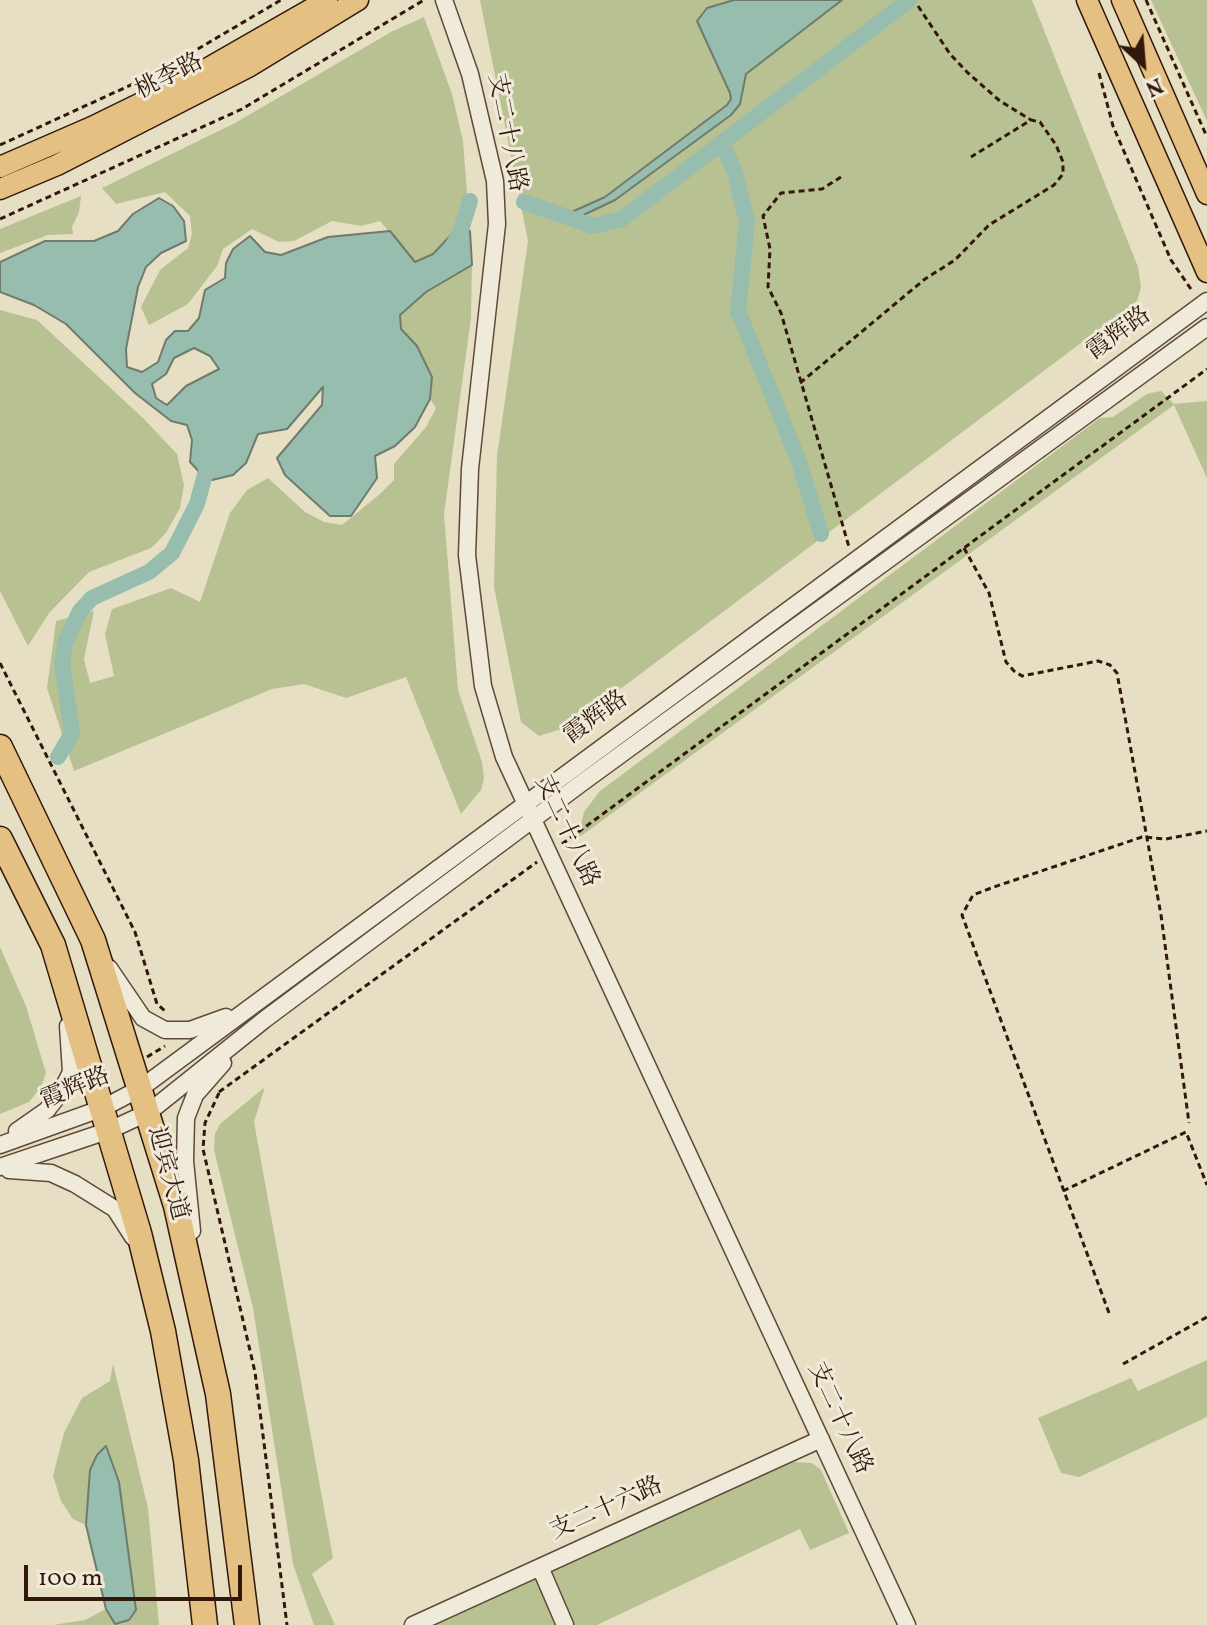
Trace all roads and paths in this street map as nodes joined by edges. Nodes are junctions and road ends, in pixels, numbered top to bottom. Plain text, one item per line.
1 (281, 0) edge
2 (327, 0) edge
3 (358, 0) edge
4 (424, 0) edge
5 (444, 0) edge
6 (1087, 0) edge
7 (1122, 0) edge
8 (1146, 0) edge
9 (918, 6) dead end
10 (1097, 68) dead end
11 (1031, 120) junction
12 (1207, 137) edge
13 (0, 145) edge
14 (971, 157) dead end
15 (0, 167) edge
16 (1195, 167) junction
17 (841, 177) dead end
18 (1167, 180) junction
19 (0, 189) edge
20 (1207, 194) edge
21 (0, 219) edge
22 (1202, 289) edge
23 (1186, 299) dead end
24 (1207, 327) edge
25 (1207, 369) edge
26 (800, 383) junction
27 (849, 547) dead end
28 (964, 548) junction
29 (0, 663) edge
30 (0, 747) edge
31 (525, 802) junction
32 (534, 820) junction
33 (1207, 831) edge
34 (1148, 838) junction
35 (0, 839) edge
36 (549, 853) junction
37 (93, 940) junction
38 (53, 945) junction
39 (253, 1004) junction
40 (169, 1014) dead end
41 (264, 1020) junction
42 (190, 1030) junction
43 (137, 1077) junction
44 (219, 1093) junction
45 (210, 1100) dead end
46 (149, 1112) junction
47 (107, 1119) junction
48 (1189, 1123) dead end
49 (0, 1142) edge
50 (0, 1170) edge
51 (1207, 1185) edge
52 (1063, 1191) junction
53 (151, 1282) junction
54 (1109, 1313) dead end
55 (1207, 1317) edge
56 (210, 1355) junction
57 (1123, 1364) dead end
58 (821, 1439) junction
59 (540, 1567) junction
60 (205, 1625) edge
61 (247, 1625) edge
62 (287, 1625) edge
63 (413, 1625) edge
64 (565, 1625) edge
65 (907, 1625) edge

1 - 13 path
2 - 15 main road, 桃李路
3 - 19 main road, 桃李路
4 - 21 path
5 - 31 street, 支二十八路
6 - 18 main road
7 - 16 main road
8 - 12 path
9 - 11 path
10 - 22 path
11 - 14 path
11 - 26 path
16 - 18 main road
16 - 20 main road
17 - 26 path
18 - 22 main road
22 - 23 path
22 - 31 street, 霞辉路
24 - 32 street, 霞辉路
25 - 28 path
26 - 27 path
28 - 34 path
28 - 36 path
29 - 40 path
30 - 37 highway, 迎宾大道
31 - 32 street, 支二十八路
31 - 39 street, 霞辉路
32 - 36 street, 支二十八路
32 - 41 street, 霞辉路
33 - 34 path
34 - 48 path
34 - 52 path
35 - 38 highway, 迎宾大道
36 - 44 path
36 - 58 street, 支二十八路
37 - 42 street
37 - 43 highway, 迎宾大道
38 - 47 highway, 迎宾大道
38 - 49 street
39 - 42 street
39 - 43 street, 霞辉路
41 - 46 street, 霞辉路
41 - 56 street
42 - 43 path
43 - 46 highway, 迎宾大道
43 - 47 street, 霞辉路
44 - 45 path
44 - 62 path
46 - 47 street, 霞辉路
46 - 56 highway, 迎宾大道
47 - 49 street, 霞辉路
47 - 50 street, 霞辉路
47 - 53 highway, 迎宾大道
50 - 53 street
51 - 52 path
52 - 54 path
53 - 60 highway, 迎宾大道
55 - 57 path
56 - 61 highway, 迎宾大道
58 - 59 street, 支二十六路
58 - 65 street, 支二十八路
59 - 63 street, 支二十六路
59 - 64 street

